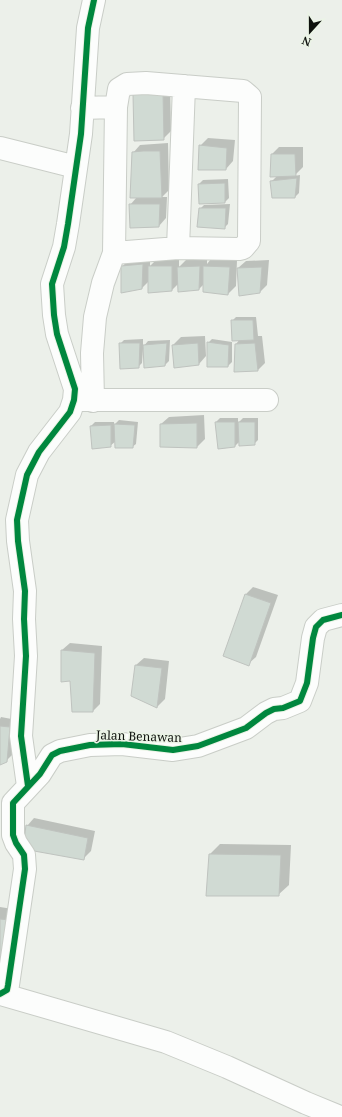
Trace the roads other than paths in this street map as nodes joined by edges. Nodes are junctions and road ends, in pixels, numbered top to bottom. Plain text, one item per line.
1 (94, 0) edge
2 (184, 86) junction
3 (116, 107) junction
4 (82, 108) junction
5 (0, 148) edge
6 (76, 167) junction
7 (178, 248) junction
8 (114, 253) junction
9 (83, 400) junction
10 (267, 400) dead end
11 (342, 615) edge
12 (28, 786) junction
13 (7, 803) edge
14 (0, 994) edge
15 (340, 1117) edge

1 - 4 street
2 - 3 street
2 - 7 street
2 - 7 street
3 - 4 street
3 - 8 street
4 - 6 street
5 - 6 street
6 - 9 street
7 - 8 street
8 - 9 street
9 - 10 street
9 - 12 street
11 - 12 street, Jalan Benawan
12 - 13 street, Jalan Benawan
13 - 14 street, Jalan Benawan
14 - 15 street

